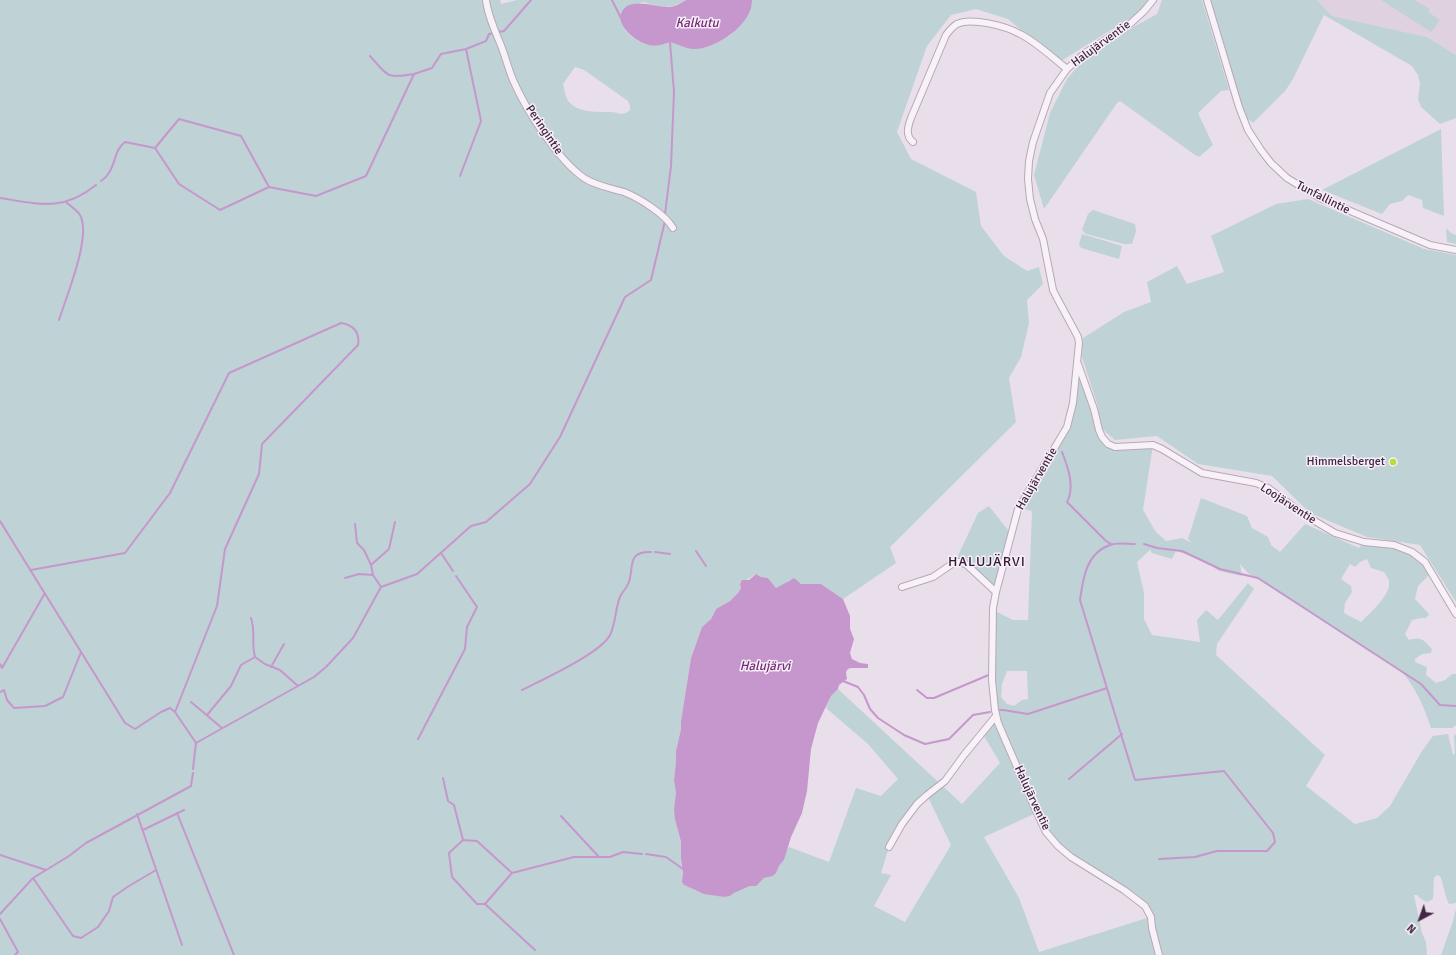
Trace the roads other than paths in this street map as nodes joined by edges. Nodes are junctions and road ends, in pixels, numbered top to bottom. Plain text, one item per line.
1 (486, 0) edge
2 (1153, 0) edge
3 (1207, 0) edge
4 (1066, 69) junction
5 (913, 142) dead end
6 (673, 228) dead end
7 (1456, 250) edge
8 (1077, 362) junction
9 (902, 587) dead end
10 (996, 592) junction
11 (1456, 614) edge
12 (996, 716) junction
13 (889, 847) dead end
14 (1159, 955) edge

1 - 6 street, Peringintie
2 - 4 street, Halujärventie
3 - 7 street, Tunfallintie
4 - 5 street
4 - 8 street, Halujärventie
8 - 10 street, Halujärventie
8 - 11 street, Loojärventie
9 - 10 street
10 - 12 street, Halujärventie
12 - 13 street
12 - 14 street, Halujärventie

